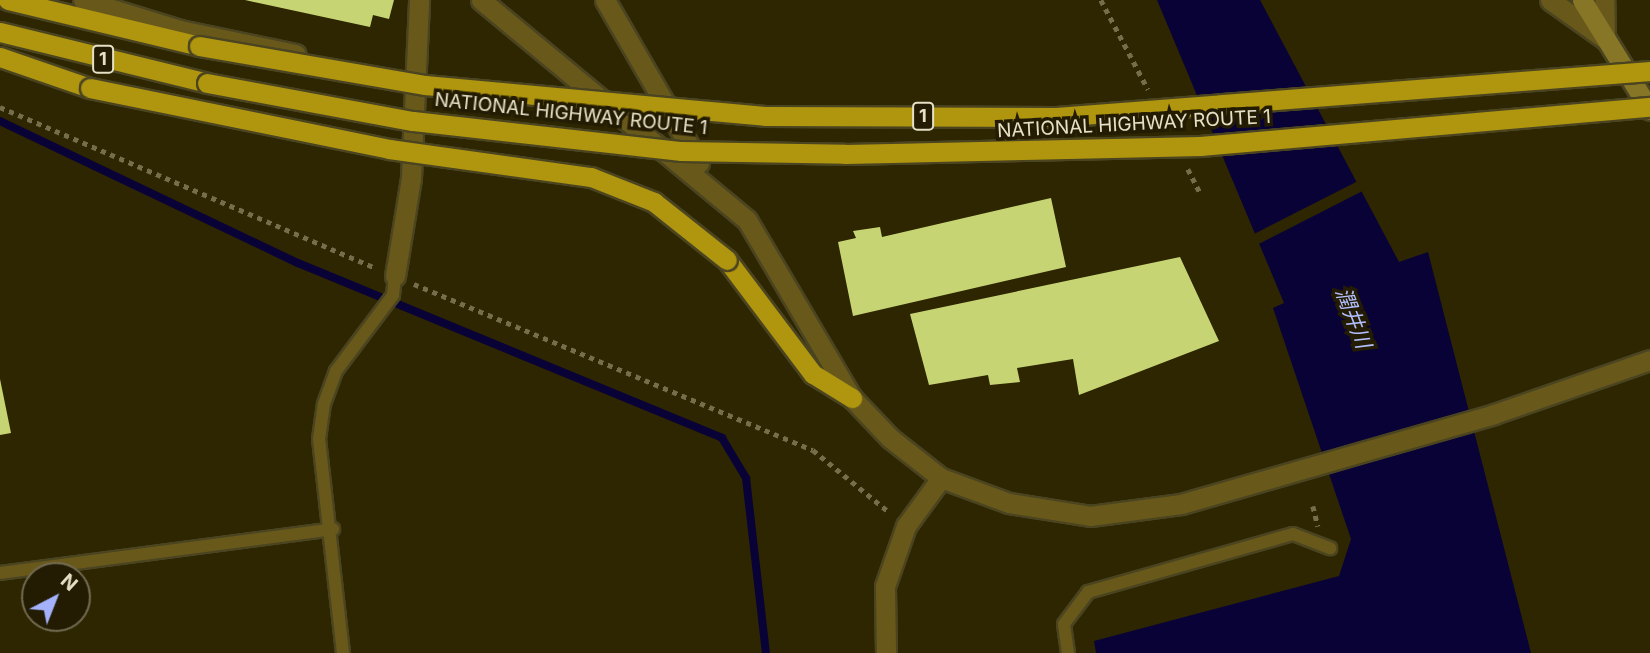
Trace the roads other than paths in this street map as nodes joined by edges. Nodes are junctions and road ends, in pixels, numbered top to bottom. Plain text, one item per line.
1 (8, 0) edge
2 (83, 0) edge
3 (419, 0) edge
4 (481, 0) edge
5 (606, 0) edge
6 (1550, 0) edge
7 (1581, 0) edge
8 (1604, 0) edge
9 (0, 32) edge
10 (1605, 39) junction
11 (0, 57) edge
12 (1650, 71) edge
13 (414, 78) junction
14 (1650, 108) edge
15 (710, 183) junction
16 (395, 276) joint
17 (1650, 360) edge
18 (852, 398) junction
19 (941, 478) junction
20 (333, 529) junction
21 (1330, 548) dead end
22 (0, 573) edge
23 (343, 653) edge
24 (886, 653) edge
25 (1068, 653) edge

1 - 12 highway, NATIONAL HIGHWAY ROUTE 1 / 1, bridge
2 - 13 street
3 - 13 street
4 - 15 street
5 - 15 street
6 - 10 street
7 - 10 main road
8 - 10 street
9 - 14 highway, NATIONAL HIGHWAY ROUTE 1 / 1, bridge
10 - 14 main road
11 - 18 highway, bridge
13 - 16 street
15 - 18 street
16 - 20 lane
17 - 19 street
18 - 19 street
19 - 24 street
20 - 22 lane
20 - 23 lane
21 - 25 lane

